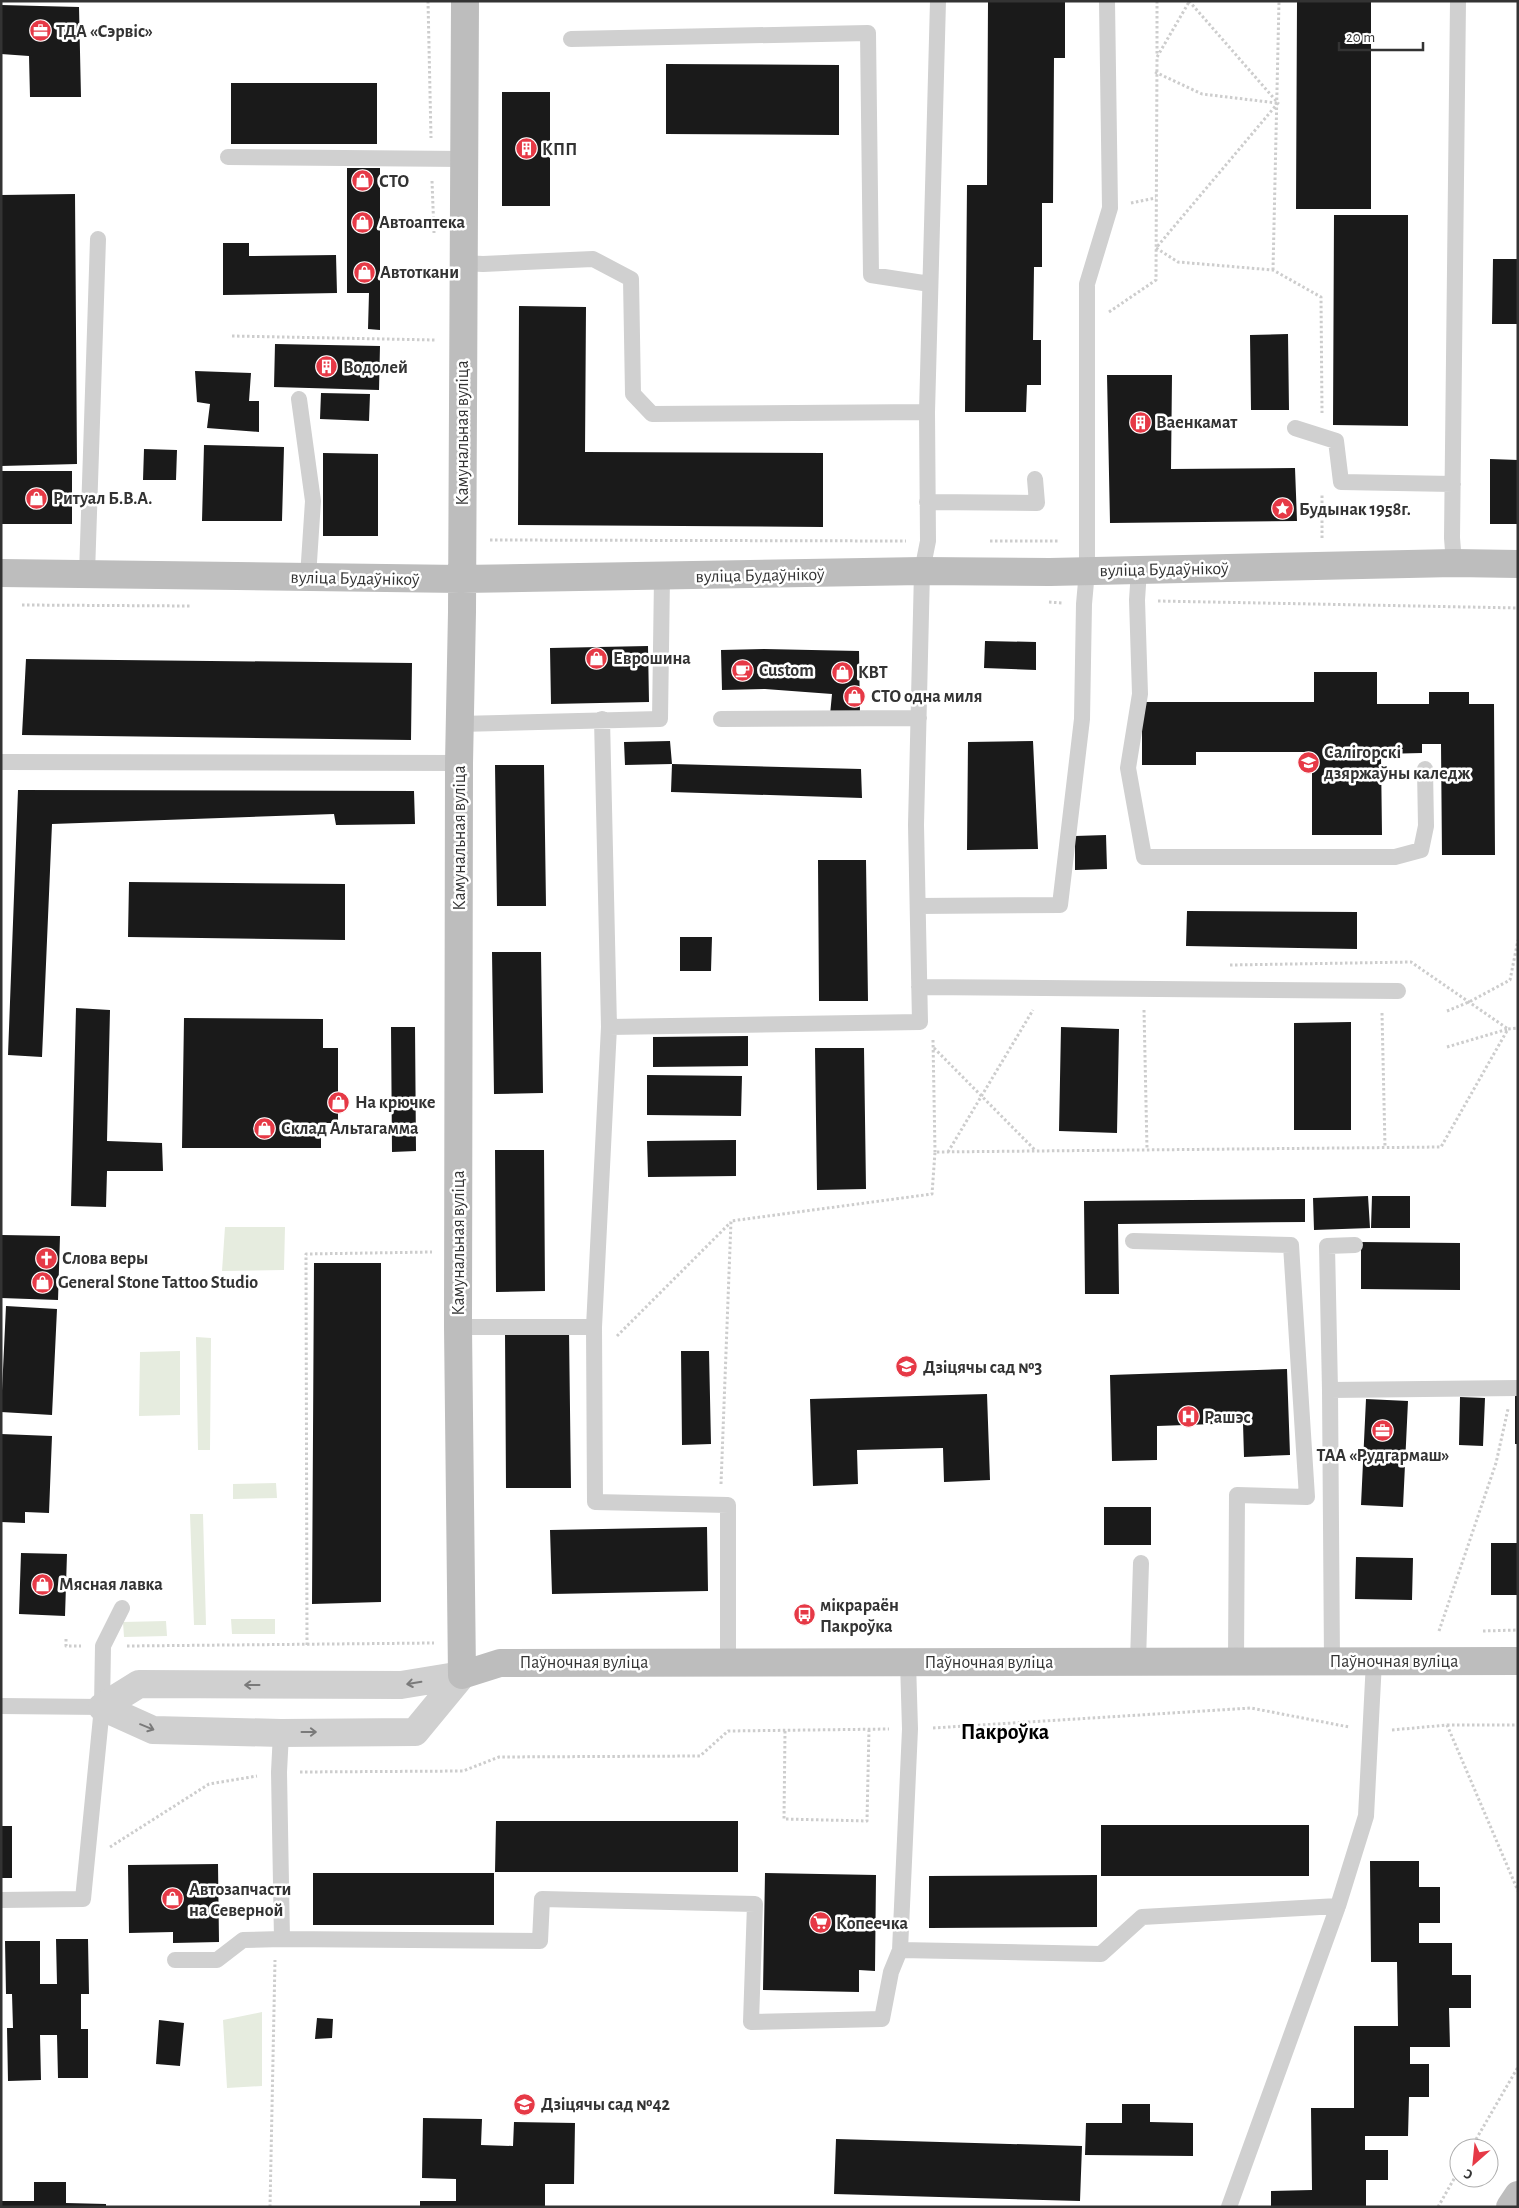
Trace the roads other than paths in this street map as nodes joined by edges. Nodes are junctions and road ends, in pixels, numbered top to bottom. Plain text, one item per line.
1 (464, 1) edge
2 (938, 1) edge
3 (1107, 1) edge
4 (1458, 1) edge
5 (571, 39) dead end
6 (228, 158) dead end
7 (464, 159) junction
8 (98, 239) dead end
9 (463, 263) junction
10 (930, 284) junction
11 (299, 400) dead end
12 (927, 412) junction
13 (1294, 428) dead end
14 (1035, 479) dead end
15 (1452, 484) junction
16 (927, 502) junction
17 (1454, 563) junction
18 (1518, 564) edge
19 (1139, 570) junction
20 (922, 571) junction
21 (1087, 571) junction
22 (1, 573) edge
23 (87, 574) junction
24 (308, 577) junction
25 (662, 577) junction
26 (461, 579) junction
27 (919, 718) junction
28 (602, 719) junction
29 (721, 719) dead end
30 (459, 724) junction
31 (1, 762) edge
32 (459, 764) junction
33 (1425, 769) dead end
34 (918, 906) junction
35 (919, 986) junction
36 (1398, 991) dead end
37 (609, 1028) junction
38 (1133, 1241) dead end
39 (1355, 1245) dead end
40 (458, 1327) junction
41 (594, 1327) junction
42 (1515, 1388) edge
43 (1330, 1390) junction
44 (1141, 1563) dead end
45 (122, 1608) dead end
46 (1138, 1661) junction
47 (1236, 1661) junction
48 (1332, 1661) junction
49 (1374, 1661) junction
50 (728, 1662) junction
51 (908, 1662) junction
52 (1518, 1662) edge
53 (462, 1675) junction
54 (1, 1706) edge
55 (102, 1707) junction
56 (281, 1732) junction
57 (1, 1900) edge
58 (1338, 1906) junction
59 (279, 1939) junction
60 (900, 1950) junction
61 (175, 1960) dead end
62 (1518, 2195) edge
63 (1229, 2207) edge
64 (1510, 2207) edge

1 - 7 street, Камунальная вуліца
2 - 10 lane
3 - 21 lane
4 - 15 lane
5 - 10 lane
6 - 7 lane
7 - 9 street, Камунальная вуліца
8 - 23 lane
9 - 12 lane
9 - 26 street, Камунальная вуліца
10 - 12 lane
11 - 24 lane
12 - 16 lane
13 - 15 lane
14 - 16 lane
15 - 17 lane
16 - 20 lane
17 - 18 street, вуліца Будаўнікоў
17 - 19 street, вуліца Будаўнікоў
19 - 21 street, вуліца Будаўнікоў
19 - 33 lane
20 - 21 street, вуліца Будаўнікоў
20 - 25 street, вуліца Будаўнікоў
20 - 27 lane
21 - 34 lane
22 - 23 street, вуліца Будаўнікоў
23 - 24 street, вуліца Будаўнікоў
24 - 26 street, вуліца Будаўнікоў
25 - 26 street, вуліца Будаўнікоў
25 - 28 lane
26 - 30 street, Камунальная вуліца
27 - 29 lane
27 - 34 lane
28 - 30 lane
28 - 37 lane
30 - 32 street, Камунальная вуліца
31 - 32 lane
32 - 40 street, Камунальная вуліца
34 - 35 lane
35 - 36 lane
35 - 37 lane
37 - 41 lane
38 - 47 lane
39 - 43 lane
40 - 41 lane
40 - 53 street, Камунальная вуліца
41 - 50 lane
42 - 43 lane
43 - 48 lane
44 - 46 lane
45 - 55 lane
46 - 47 street, Паўночная вуліца
46 - 51 street, Паўночная вуліца
47 - 48 street, Паўночная вуліца
48 - 49 street, Паўночная вуліца
49 - 52 street, Паўночная вуліца
49 - 58 lane
50 - 51 street, Паўночная вуліца
50 - 53 street, Паўночная вуліца
51 - 60 lane
53 -> 55 street
56 -> 53 street
54 - 55 lane
55 -> 56 street
55 - 57 lane
56 - 59 lane
58 - 60 lane
58 - 63 lane
59 - 60 lane
59 - 61 lane
62 - 64 street

